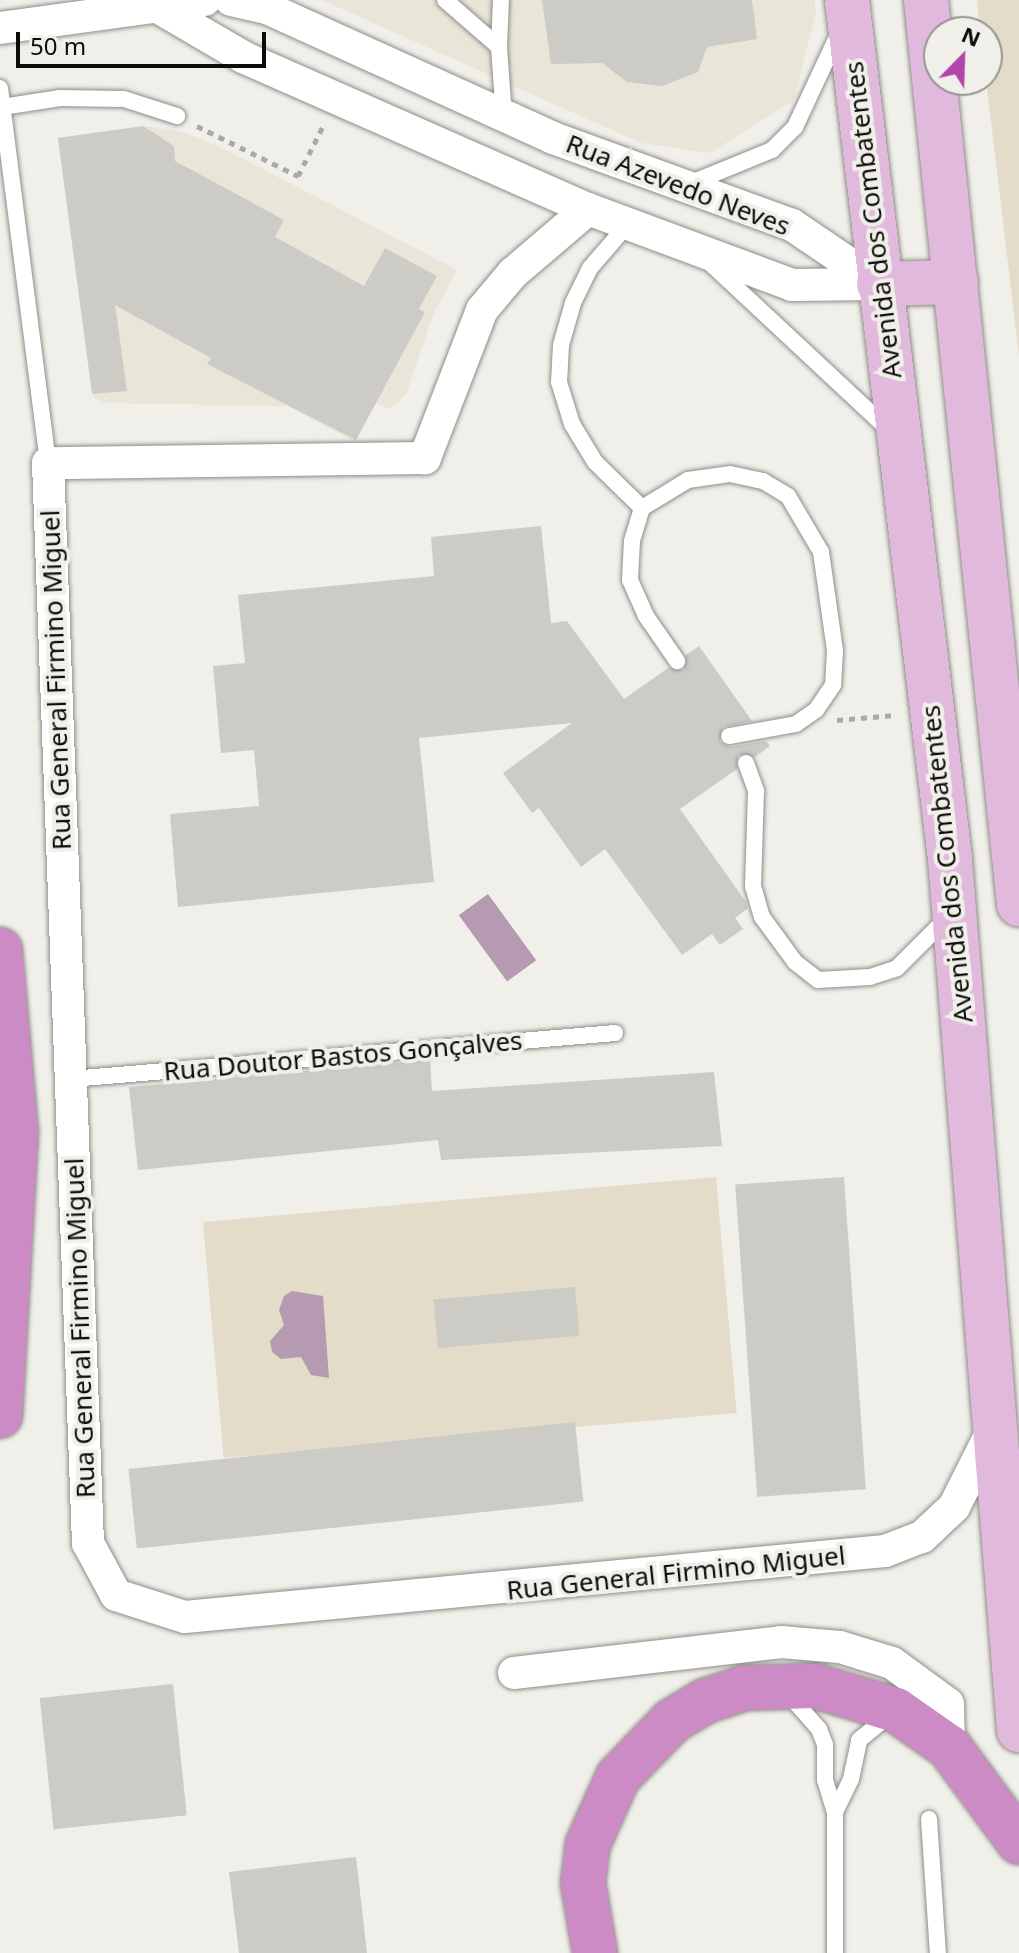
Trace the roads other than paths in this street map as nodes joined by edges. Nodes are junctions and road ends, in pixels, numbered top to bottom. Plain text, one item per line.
1 (205, 0) edge
2 (231, 0) edge
3 (445, 0) edge
4 (501, 0) edge
5 (926, 0) edge
6 (847, 6) edge
7 (161, 9) junction
8 (0, 28) edge
9 (499, 47) junction
10 (0, 88) edge
11 (2, 107) edge
12 (177, 116) road end
13 (504, 116) junction
14 (681, 187) junction
15 (588, 209) junction
16 (628, 224) junction
17 (696, 249) junction
18 (956, 282) junction
19 (879, 284) junction
20 (897, 437) junction
21 (48, 463) junction
22 (642, 508) junction
23 (677, 661) dead end
24 (729, 736) dead end
25 (746, 763) dead end
26 (1019, 904) edge
27 (954, 910) junction
28 (0, 950) edge
29 (615, 1033) dead end
30 (71, 1079) junction
31 (0, 1416) edge
32 (995, 1426) junction
33 (514, 1673) dead end
34 (778, 1684) junction
35 (896, 1710) junction
36 (1019, 1730) edge
37 (949, 1747) junction
38 (835, 1812) junction
39 (929, 1819) dead end
40 (1019, 1842) edge
41 (595, 1953) edge
42 (835, 1953) edge
43 (938, 1953) edge

1 - 7 street
2 - 13 street, Rua Azevedo Neves
3 - 9 lane
4 - 9 lane
5 - 18 main road
6 - 14 lane
6 - 19 main road, Avenida dos Combatentes
7 - 8 street
7 - 15 street, Rua Azevedo Neves
9 - 13 lane
10 - 11 lane, Rua General Firmino Miguel
11 - 12 lane
11 - 21 lane, Rua General Firmino Miguel
13 - 14 street, Rua Azevedo Neves
14 - 19 street, Rua Azevedo Neves
15 - 16 street, Rua Azevedo Neves
15 - 21 street
16 - 17 street, Rua Azevedo Neves
16 - 22 lane
17 - 19 street, Rua Azevedo Neves
17 - 20 lane
18 - 19 main road
18 - 26 main road
19 - 20 main road, Avenida dos Combatentes
20 - 27 main road, Avenida dos Combatentes
21 - 30 street, Rua General Firmino Miguel
22 - 23 lane
22 - 24 lane
25 - 27 lane
27 - 32 main road, Avenida dos Combatentes
28 - 31 highway
29 - 30 lane, Rua Doutor Bastos Gonçalves
30 - 32 street, Rua General Firmino Miguel
32 - 36 main road, Avenida dos Combatentes
33 - 37 street
34 - 35 highway
34 - 38 lane
34 - 41 highway
35 - 37 highway
35 - 38 lane
37 - 40 highway
38 - 42 lane
39 - 43 lane

